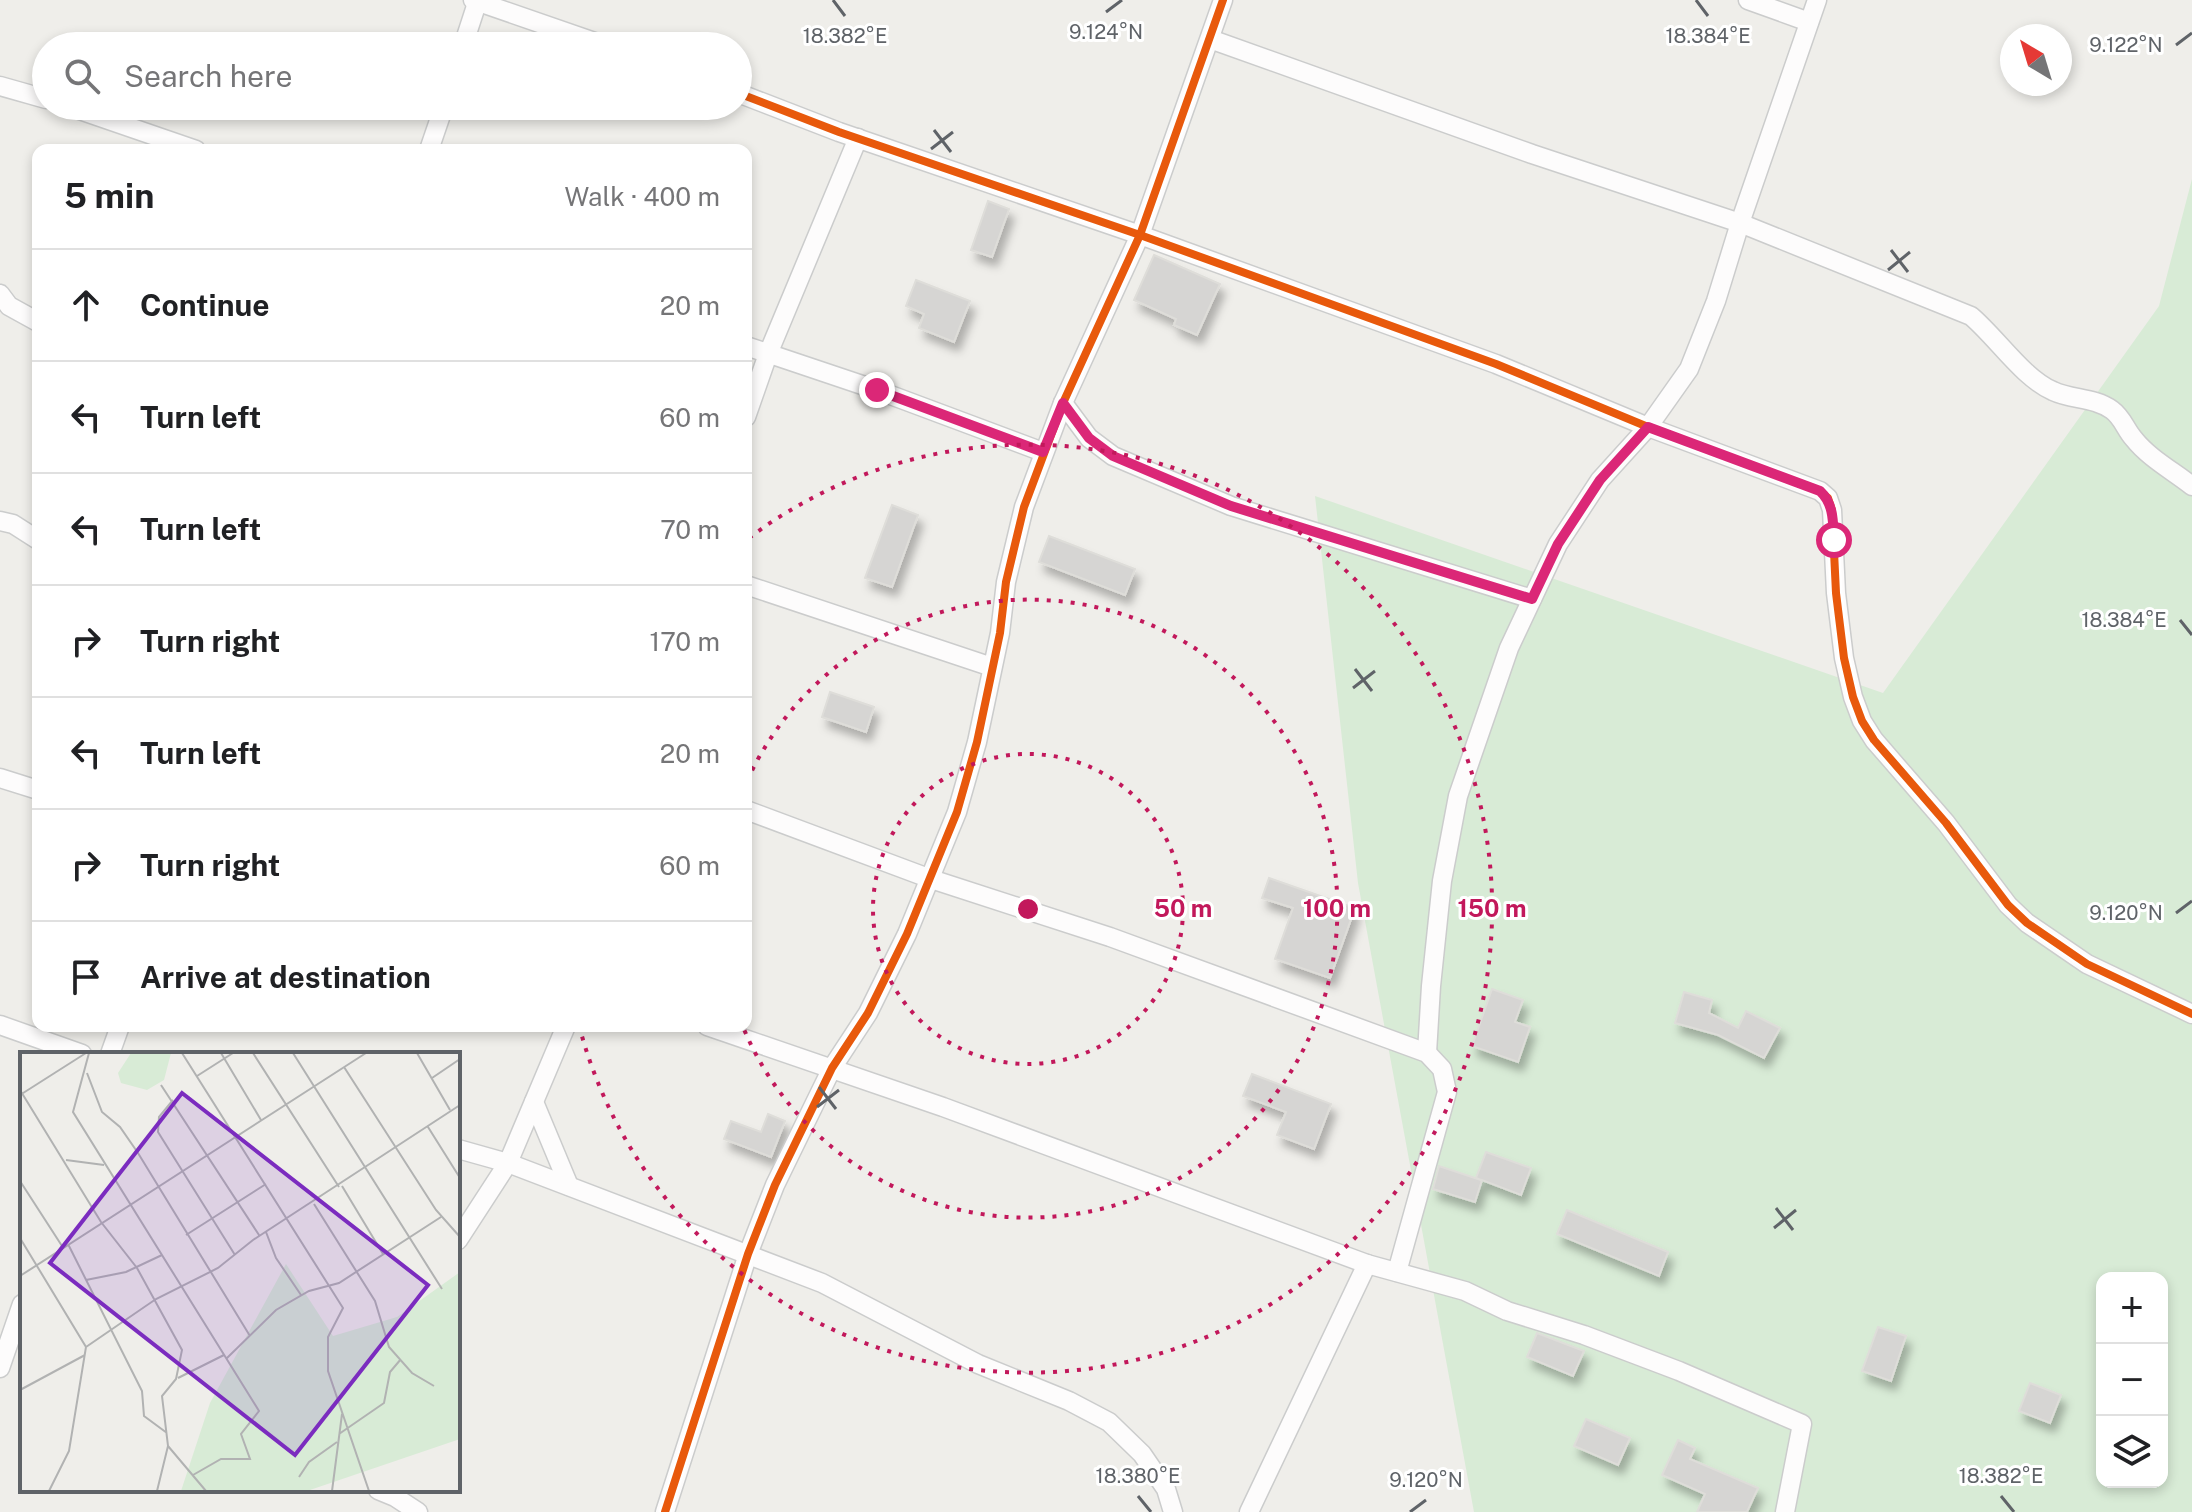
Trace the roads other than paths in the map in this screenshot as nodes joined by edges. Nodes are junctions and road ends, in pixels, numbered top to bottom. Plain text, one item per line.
1 (1223, 0) edge
2 (1748, 0) edge
3 (1817, 0) edge
4 (476, 1) edge
5 (1809, 22) junction
6 (467, 32) edge
7 (566, 32) edge
8 (1210, 39) junction
9 (0, 86) edge
10 (32, 95) edge
11 (752, 98) edge
12 (109, 120) edge
13 (439, 120) edge
14 (858, 138) junction
15 (179, 144) edge
16 (431, 144) edge
17 (1740, 223) junction
18 (1140, 235) junction
19 (0, 294) edge
20 (32, 319) edge
21 (752, 348) edge
22 (768, 354) junction
23 (752, 400) edge
24 (1063, 403) junction
25 (1648, 427) junction
26 (1043, 452) junction
27 (2192, 486) edge
28 (0, 521) edge
29 (32, 536) edge
30 (752, 587) edge
31 (1532, 599) junction
32 (992, 667) junction
33 (0, 778) edge
34 (32, 788) edge
35 (752, 812) edge
36 (931, 879) junction
37 (2192, 1014) edge
38 (0, 1025) edge
39 (118, 1032) edge
40 (563, 1032) edge
41 (725, 1032) edge
42 (76, 1052) edge
43 (111, 1052) edge
44 (1427, 1053) junction
45 (832, 1068) junction
46 (534, 1102) junction
47 (460, 1150) edge
48 (508, 1163) junction
49 (569, 1186) junction
50 (460, 1237) edge
51 (748, 1254) junction
52 (1367, 1264) junction
53 (1397, 1272) junction
54 (18, 1330) edge
55 (0, 1365) edge
56 (383, 1492) edge
57 (418, 1512) edge
58 (665, 1512) edge
59 (1173, 1512) edge
60 (1249, 1512) edge
61 (1785, 1512) edge

1 - 8 street
2 - 5 street
3 - 5 street
4 - 6 street
4 - 7 street
5 - 17 street
8 - 17 street
8 - 18 street
9 - 10 street
11 - 14 street
12 - 15 street
13 - 16 street
14 - 18 street
14 - 22 street
17 - 25 street
17 - 27 street
18 - 24 street
18 - 25 street
19 - 20 street
21 - 22 street
22 - 23 street
22 - 26 street
24 - 26 street
24 - 31 street
25 - 31 street
25 - 37 street
26 - 32 street
28 - 29 street
30 - 32 street
31 - 44 street
32 - 36 street
33 - 34 street
35 - 36 street
36 - 44 street
36 - 45 street
38 - 42 street
39 - 43 street
40 - 46 street
41 - 45 street
44 - 53 street
45 - 51 street
45 - 52 street
46 - 48 street
46 - 49 street
47 - 48 street
48 - 49 street
48 - 50 street
49 - 51 street
51 - 58 street
51 - 59 street
52 - 53 street
52 - 60 street
53 - 61 street
54 - 55 street
56 - 57 street

